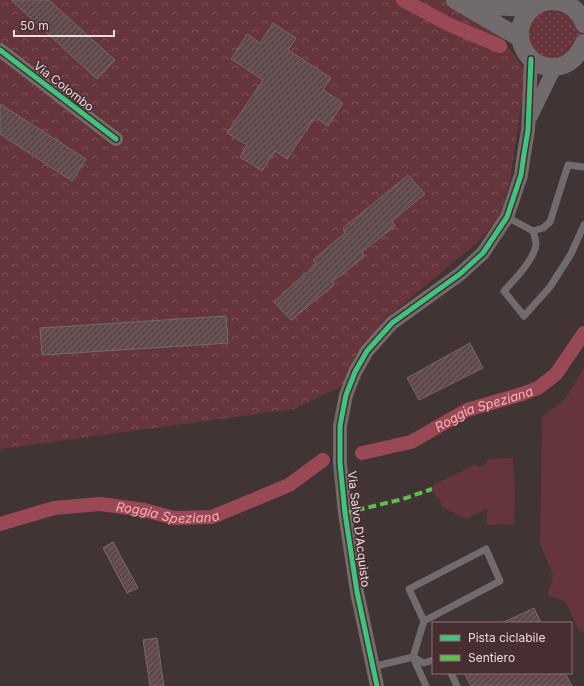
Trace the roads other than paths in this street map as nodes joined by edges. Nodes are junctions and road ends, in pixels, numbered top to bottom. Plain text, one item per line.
1 (455, 0) edge
2 (469, 0) edge
3 (566, 1) edge
4 (532, 8) junction
5 (584, 24) edge
6 (520, 38) junction
7 (583, 49) edge
8 (0, 50) edge
9 (531, 59) junction
10 (555, 67) junction
11 (528, 122) junction
12 (116, 139) dead end
13 (584, 167) edge
14 (507, 217) junction
15 (584, 225) edge
16 (533, 231) junction
17 (424, 620) junction
18 (413, 657) junction
19 (432, 660) edge
20 (372, 667) junction
21 (451, 674) edge
22 (377, 686) edge
23 (426, 686) edge
24 (457, 686) edge

1 - 6 street
2 - 4 street
3 - 4 street
3 - 5 street
4 - 6 street
6 - 9 street
7 - 10 street
8 - 12 street, Via Colombo
9 - 10 street
9 - 11 street, Via Salvo D'Acquisto
10 - 11 street, Via Salvo D'Acquisto
11 - 14 street, Via Salvo D'Acquisto
13 - 16 lane
14 - 16 lane
14 - 20 street, Via Salvo D'Acquisto
15 - 16 lane
17 - 17 lane
17 - 18 lane
18 - 19 lane
18 - 20 lane
18 - 23 lane
20 - 22 street, Via Salvo D'Acquisto
21 - 24 lane

